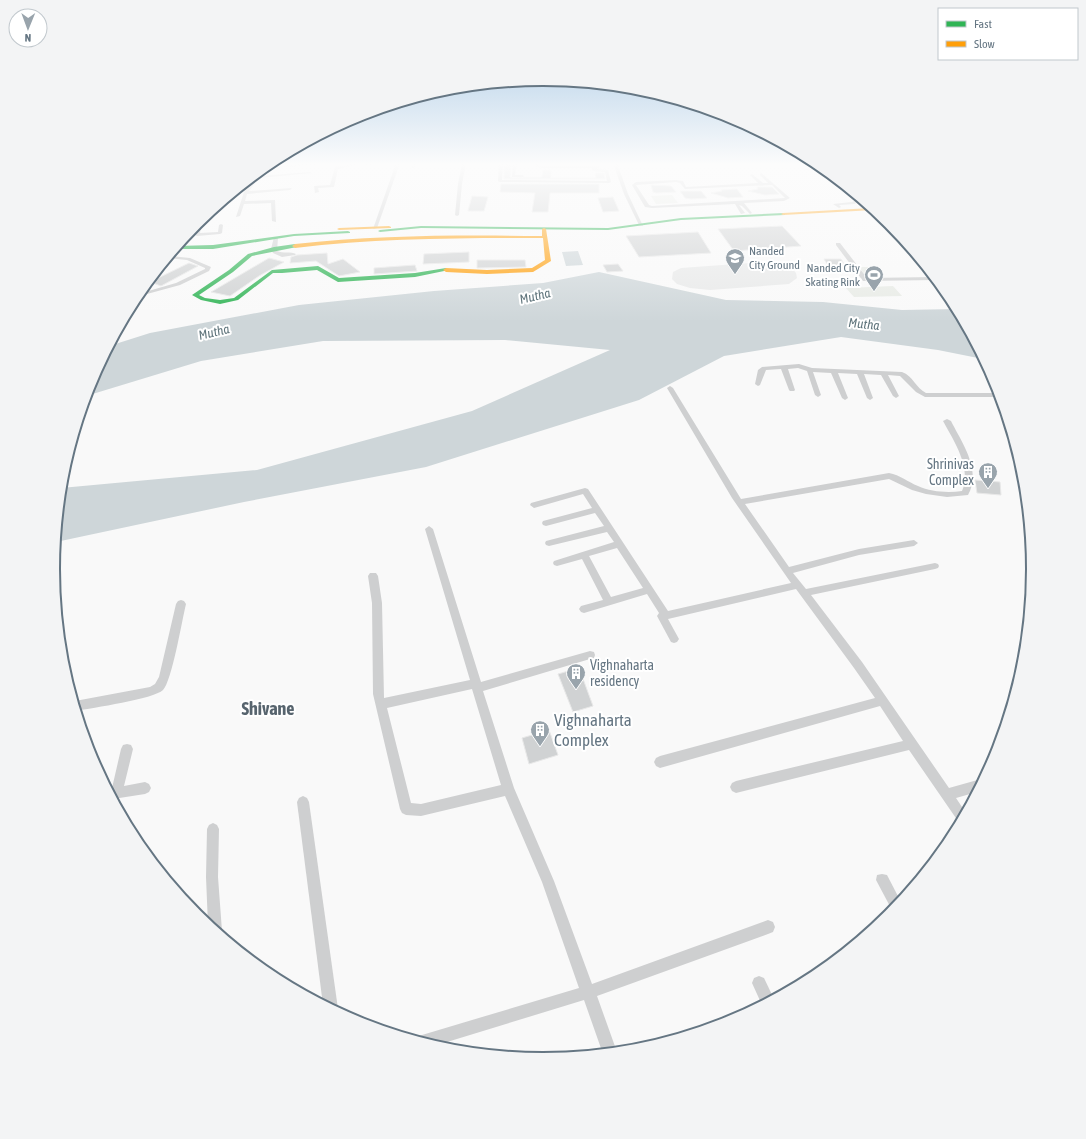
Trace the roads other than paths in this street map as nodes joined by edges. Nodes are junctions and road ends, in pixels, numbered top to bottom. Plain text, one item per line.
1 (274, 216) edge
2 (379, 216) edge
3 (637, 216) edge
4 (677, 216) edge
5 (729, 216) edge
6 (274, 221) dead end
7 (640, 223) junction
8 (221, 224) dead end
9 (408, 227) junction
10 (375, 228) junction
11 (199, 230) edge
12 (544, 233) junction
13 (276, 238) junction
14 (838, 244) dead end
15 (183, 247) edge
16 (182, 249) edge
17 (274, 249) junction
18 (293, 254) dead end
19 (176, 258) joint
20 (184, 258) junction
21 (929, 279) edge
22 (147, 293) edge
23 (784, 367) junction
24 (812, 370) junction
25 (834, 371) junction
26 (860, 372) junction
27 (884, 374) junction
28 (758, 384) dead end
29 (670, 388) dead end
30 (792, 390) dead end
31 (993, 395) edge
32 (818, 396) dead end
33 (896, 396) dead end
34 (845, 398) dead end
35 (870, 398) dead end
36 (947, 421) dead end
37 (740, 502) junction
38 (534, 504) dead end
39 (597, 509) junction
40 (546, 523) dead end
41 (609, 528) junction
42 (429, 529) dead end
43 (549, 543) dead end
44 (914, 543) dead end
45 (619, 544) junction
46 (584, 555) junction
47 (557, 563) dead end
48 (935, 566) dead end
49 (787, 571) junction
50 (373, 576) dead end
51 (800, 589) junction
52 (649, 590) junction
53 (609, 602) junction
54 (181, 604) dead end
55 (584, 609) dead end
56 (666, 615) junction
57 (674, 639) dead end
58 (590, 655) dead end
59 (476, 685) junction
60 (882, 701) junction
61 (381, 704) junction
62 (79, 705) edge
63 (912, 744) junction
64 (127, 749) dead end
65 (660, 762) dead end
66 (736, 787) dead end
67 (974, 787) edge
68 (145, 788) dead end
69 (508, 789) junction
70 (114, 790) edge
71 (115, 793) edge
72 (946, 795) junction
73 (303, 802) dead end
74 (959, 814) edge
75 (213, 829) dead end
76 (882, 880) dead end
77 (894, 901) edge
78 (215, 923) edge
79 (768, 927) dead end
80 (759, 983) dead end
81 (588, 992) junction
82 (766, 998) edge
83 (330, 1004) edge
84 (432, 1039) edge
85 (608, 1048) edge

1 - 6 street
2 - 10 street
3 - 7 street
4 - 7 street
5 - 7 street
7 - 9 street
7 - 12 street
8 - 11 street
9 - 10 street
9 - 12 street
9 - 13 street
10 - 15 street
12 - 17 street
12 - 17 street
13 - 15 street
13 - 17 street
14 - 21 street
15 - 20 street
16 - 19 street
17 - 18 street
19 - 20 street
20 - 22 street
23 - 24 street
23 - 28 street
23 - 30 street
24 - 25 street
24 - 32 street
25 - 26 street
25 - 34 street
26 - 27 street
26 - 35 street
27 - 31 street
27 - 33 street
29 - 37 street
36 - 37 street
37 - 49 street
38 - 39 street
39 - 40 street
39 - 41 street
41 - 43 street
41 - 45 street
42 - 59 street
44 - 49 street
45 - 46 street
45 - 52 street
46 - 47 street
46 - 53 street
48 - 51 street
49 - 51 street
50 - 61 street
51 - 56 street
51 - 60 street
52 - 53 street
52 - 56 street
53 - 55 street
54 - 62 street
56 - 57 street
58 - 59 street
59 - 61 street
59 - 69 street
60 - 63 street
60 - 65 street
61 - 69 street
63 - 66 street
63 - 72 street
64 - 70 street
67 - 72 street
68 - 71 street
69 - 81 street
72 - 74 street
73 - 83 street
75 - 78 street
76 - 77 street
79 - 81 street
80 - 82 street
81 - 84 street
81 - 85 street

